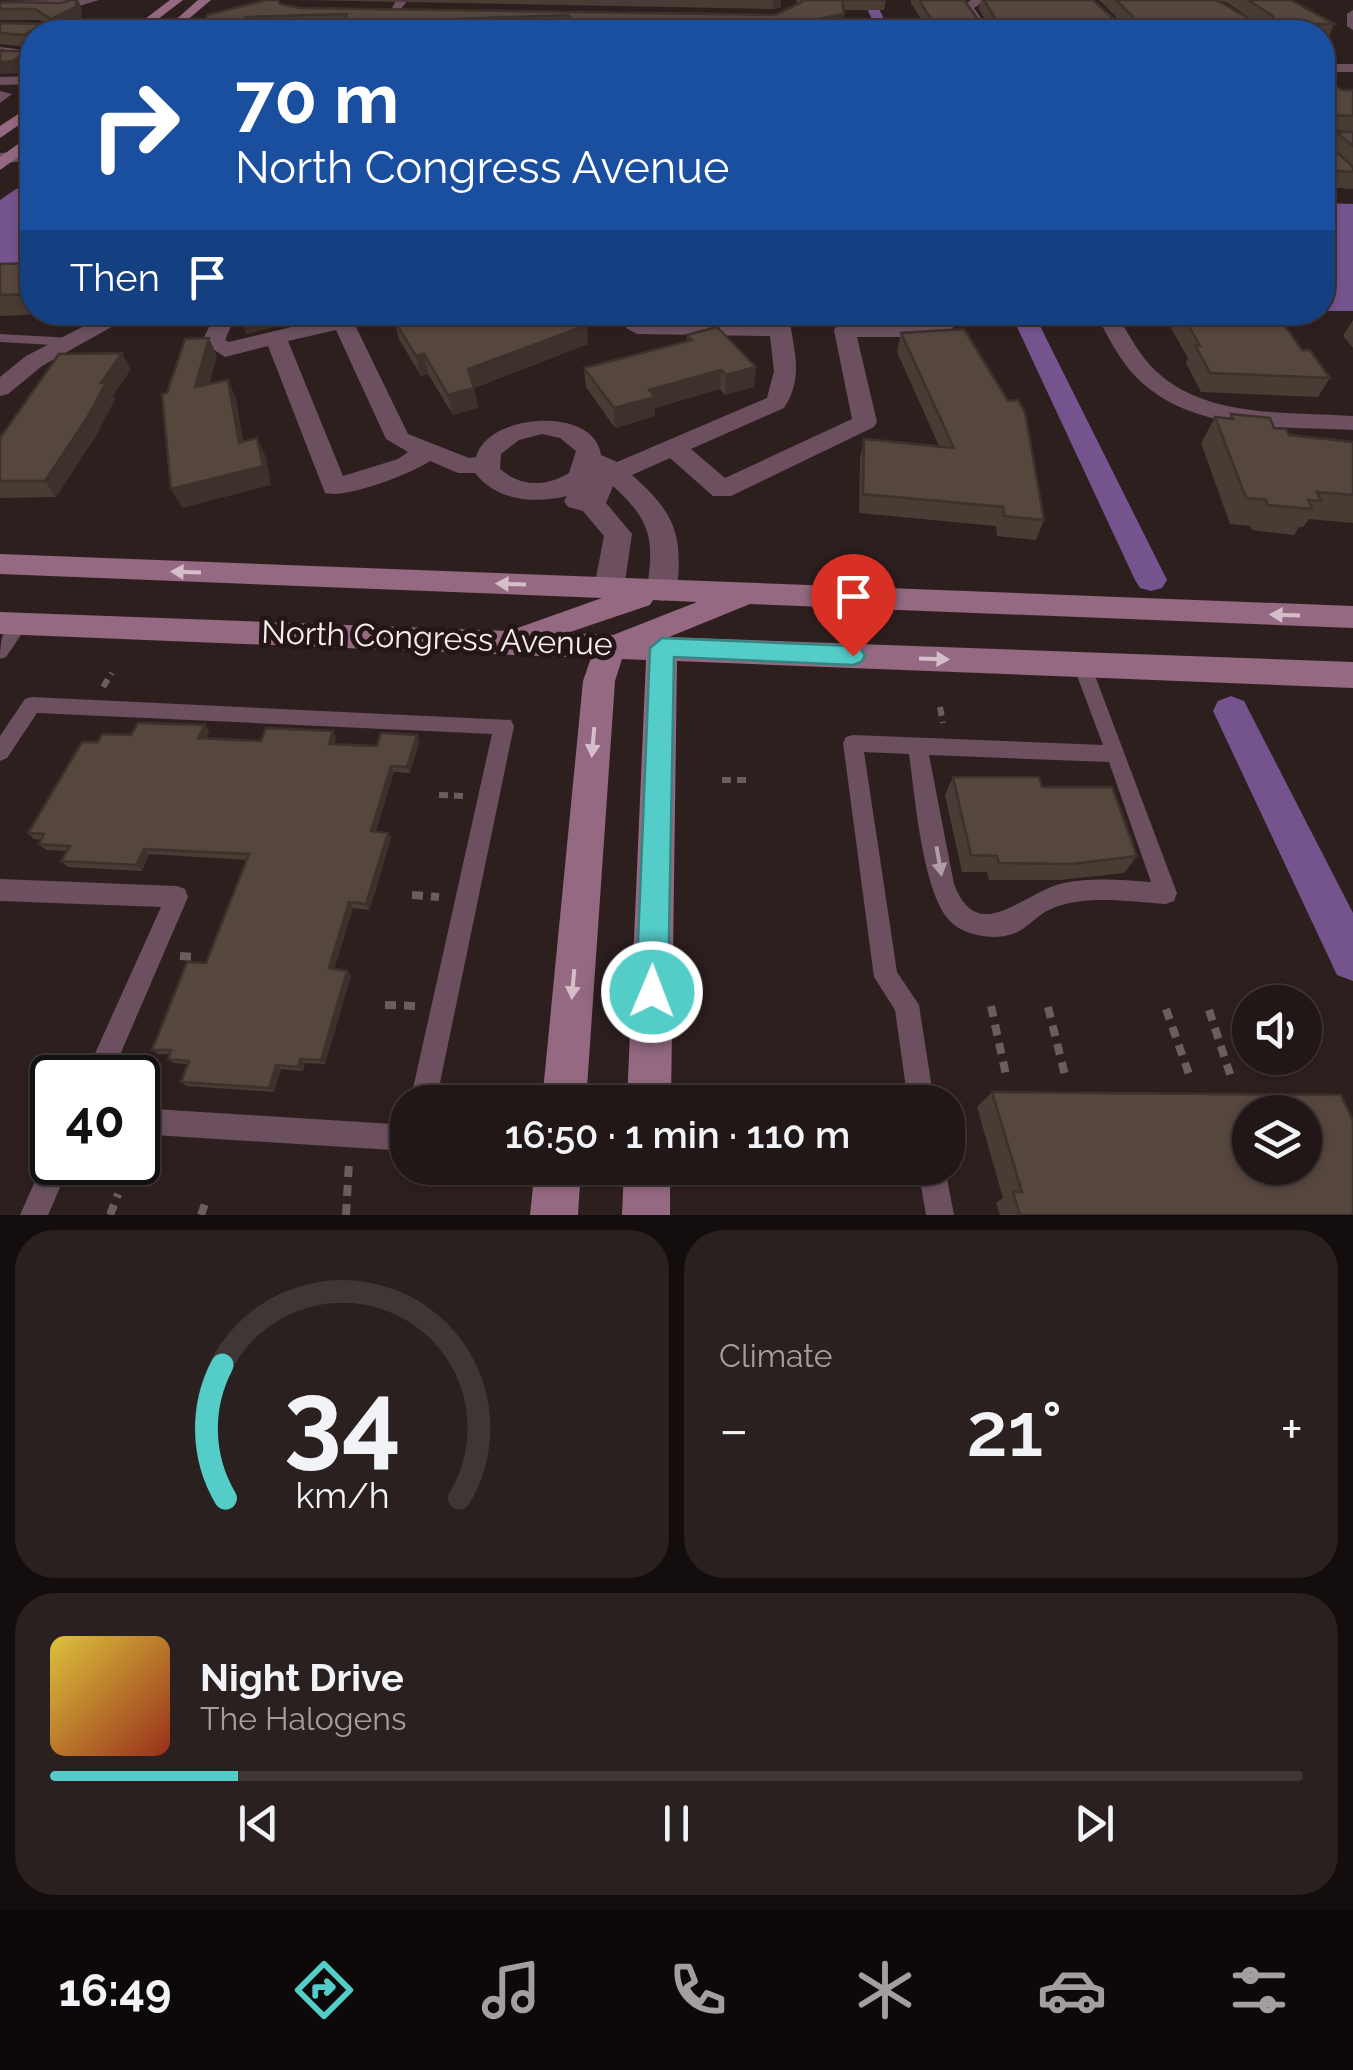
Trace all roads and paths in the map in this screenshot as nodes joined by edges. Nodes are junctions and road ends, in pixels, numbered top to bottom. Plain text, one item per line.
1 (177, 0) edge
2 (205, 0) edge
3 (980, 0) edge
4 (88, 2) edge
5 (0, 5) edge
6 (398, 5) edge
7 (375, 10) edge
8 (413, 11) edge
9 (1353, 14) edge
10 (150, 20) edge
11 (180, 20) edge
12 (976, 20) edge
13 (1353, 26) edge
14 (103, 325) edge
15 (220, 325) edge
16 (330, 325) edge
17 (344, 325) edge
18 (698, 325) edge
19 (778, 325) edge
20 (844, 325) edge
21 (887, 325) edge
22 (941, 325) edge
23 (1113, 325) edge
24 (638, 328) dead end
25 (0, 338) edge
26 (276, 338) junction
27 (71, 342) junction
28 (0, 389) edge
29 (1353, 423) edge
30 (588, 448) junction
31 (676, 449) junction
32 (416, 459) junction
33 (486, 462) junction
34 (620, 479) junction
35 (506, 489) junction
36 (540, 493) junction
37 (592, 506) junction
38 (0, 564) edge
39 (609, 588) junction
40 (662, 590) junction
41 (755, 593) junction
42 (1353, 617) edge
43 (10, 623) edge
44 (505, 641) junction
45 (610, 646) junction
46 (662, 648) junction
47 (0, 652) edge
48 (1082, 665) junction
49 (1353, 675) edge
50 (940, 707) dead end
51 (944, 728) dead end
52 (918, 746) junction
53 (0, 752) edge
54 (1116, 754) junction
55 (722, 780) dead end
56 (748, 780) dead end
57 (0, 890) edge
58 (412, 895) dead end
59 (444, 897) dead end
60 (991, 1006) dead end
61 (1048, 1007) dead end
62 (1166, 1010) dead end
63 (1209, 1010) dead end
64 (107, 1055) edge
65 (1064, 1075) dead end
66 (1006, 1076) dead end
67 (1231, 1077) dead end
68 (1190, 1078) dead end
69 (428, 1085) edge
70 (565, 1085) edge
71 (649, 1085) edge
72 (919, 1085) edge
73 (160, 1122) edge
74 (390, 1137) edge
75 (48, 1185) edge
76 (557, 1185) edge
77 (647, 1185) edge
78 (935, 1185) edge
79 (118, 1194) dead end
80 (206, 1201) dead end
81 (34, 1215) edge
82 (110, 1215) edge
83 (201, 1215) edge
84 (554, 1215) edge
85 (646, 1215) edge
86 (940, 1215) edge

1 - 10 main road
2 - 11 main road
3 - 12 street
4 - 5 street
6 - 7 street
6 - 8 street
9 - 13 street
14 - 27 street
15 - 26 street
16 - 26 street
17 - 32 street
18 - 24 street
19 - 31 street
20 - 31 street
21 - 22 street
23 - 29 street
25 - 27 lane
26 - 32 street
27 - 28 street
30 - 33 street
30 - 34 street
30 - 36 street
31 - 34 street
32 - 33 street
32 - 35 street
33 - 35 street
34 - 37 street
34 - 40 street
35 - 36 street
36 - 37 street
37 - 39 street
39 -> 38 main road, North Congress Avenue
39 - 40 main road, North Congress Avenue
40 - 41 main road, North Congress Avenue
40 - 44 main road
42 -> 41 main road, North Congress Avenue
41 - 45 main road
43 - 44 main road, North Congress Avenue
43 - 47 lane
44 - 45 main road, North Congress Avenue
45 - 46 main road, North Congress Avenue
45 -> 70 main road
46 -> 48 main road, North Congress Avenue
46 - 71 main road
48 - 49 main road, North Congress Avenue
48 - 54 lane
50 - 51 path
52 - 54 lane
52 -> 54 lane
52 - 72 lane
53 - 69 lane
55 - 56 path
57 - 64 lane
58 - 59 path
60 - 66 path
61 - 65 path
62 - 68 path
63 - 67 path
73 - 74 lane
75 - 81 lane
76 - 84 main road
77 - 85 main road
78 - 86 lane
79 - 82 path
80 - 83 path

